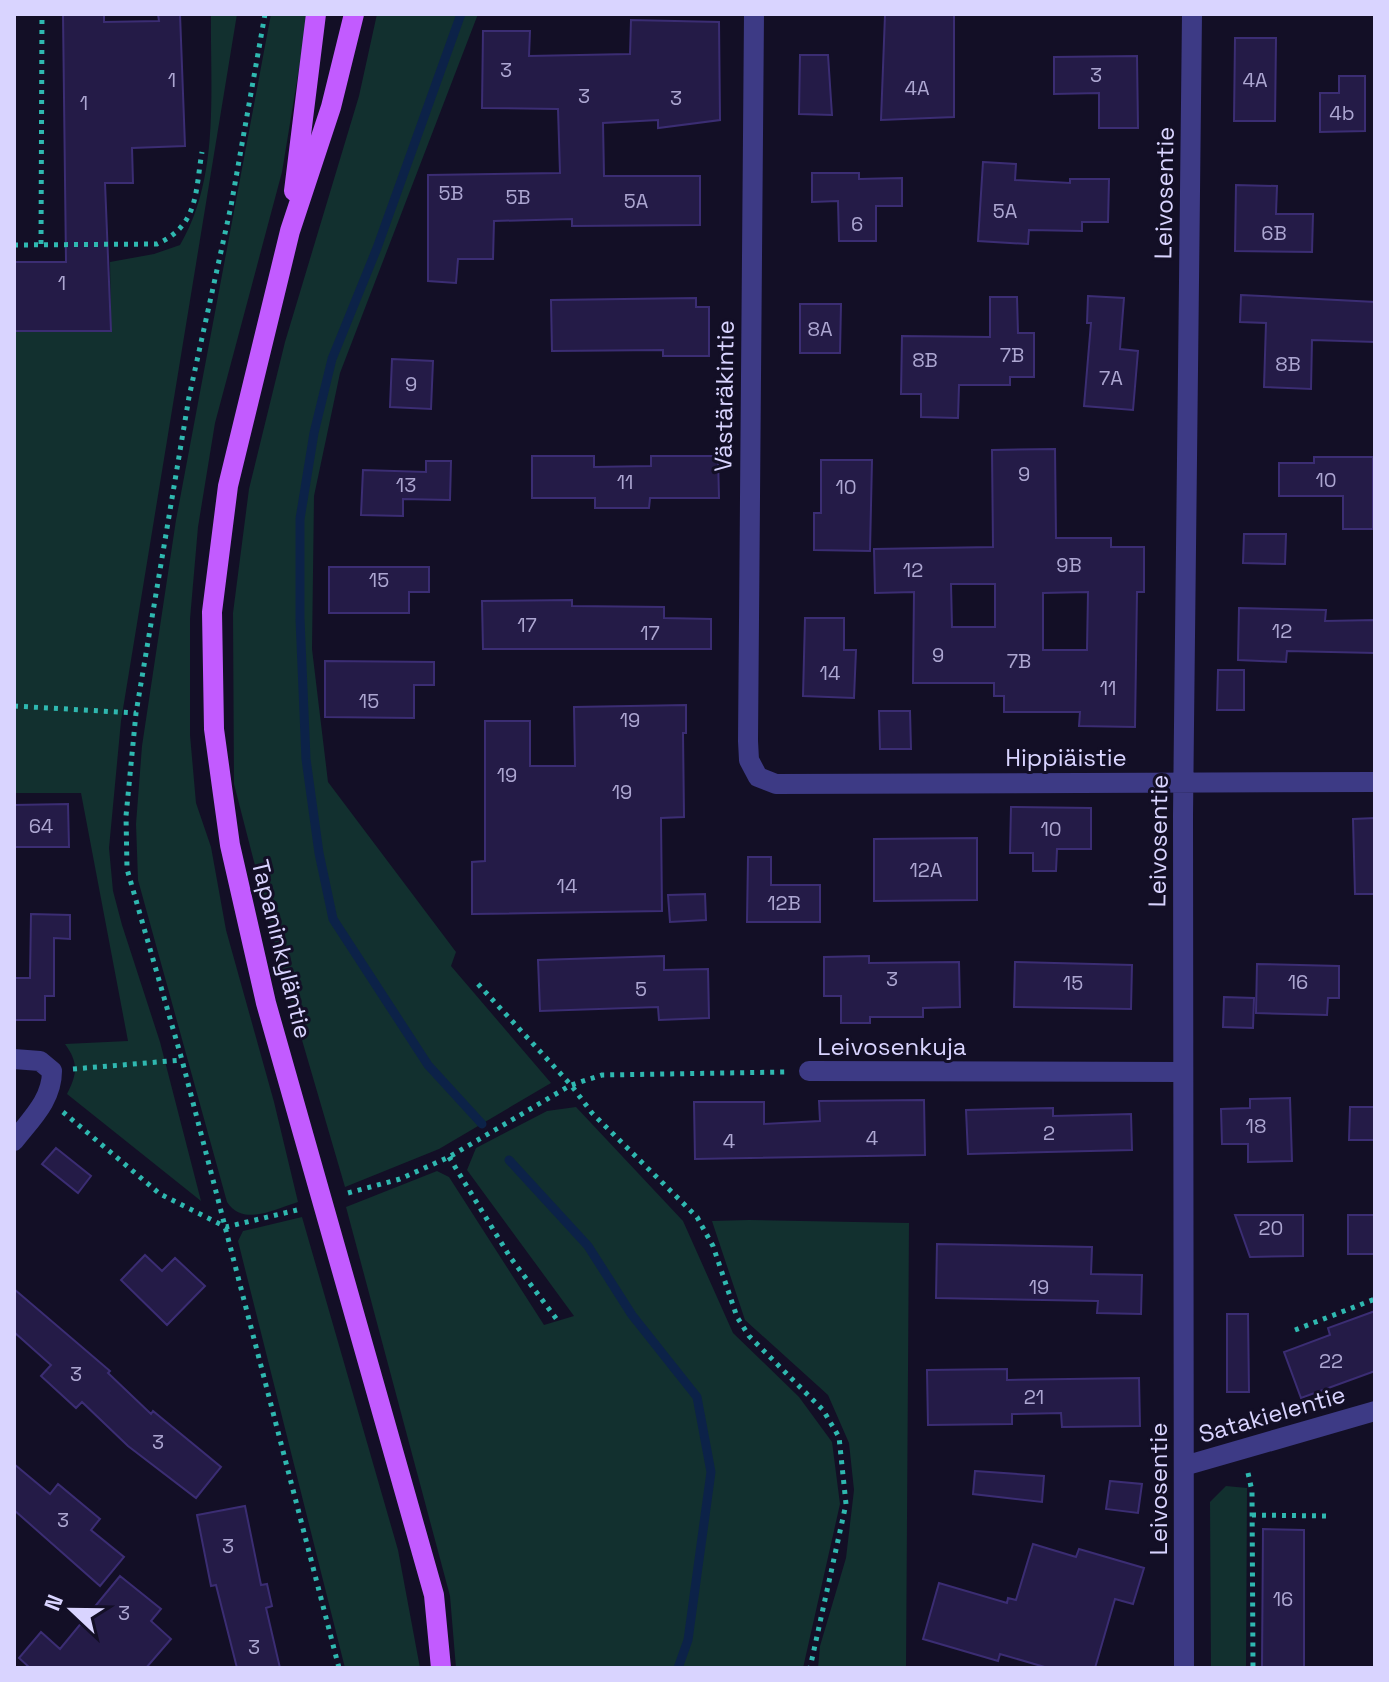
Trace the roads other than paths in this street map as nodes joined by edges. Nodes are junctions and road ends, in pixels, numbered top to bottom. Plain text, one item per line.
1 (316, 14) edge
2 (354, 14) edge
3 (754, 14) edge
4 (1192, 14) edge
5 (290, 231) junction
6 (758, 777) joint
7 (1375, 782) edge
8 (1183, 783) junction
9 (14, 1059) edge
10 (809, 1071) road end
11 (1182, 1072) junction
12 (14, 1141) edge
13 (1375, 1411) edge
14 (1184, 1466) junction
15 (441, 1668) edge
16 (1184, 1668) edge

1 - 5 main road, Tapaninkyläntie
2 - 5 main road, Tapaninkyläntie
3 - 6 street, Västäräkintie
4 - 8 street, Leivosentie
5 - 15 main road, Tapaninkyläntie
6 - 8 street, Hippiäistie
7 - 8 street, Hippiäistie
8 - 11 street, Leivosentie
9 - 12 street
10 - 11 street, Leivosenkuja
11 - 14 street, Leivosentie
13 - 14 street, Satakielentie
14 - 16 street, Leivosentie

